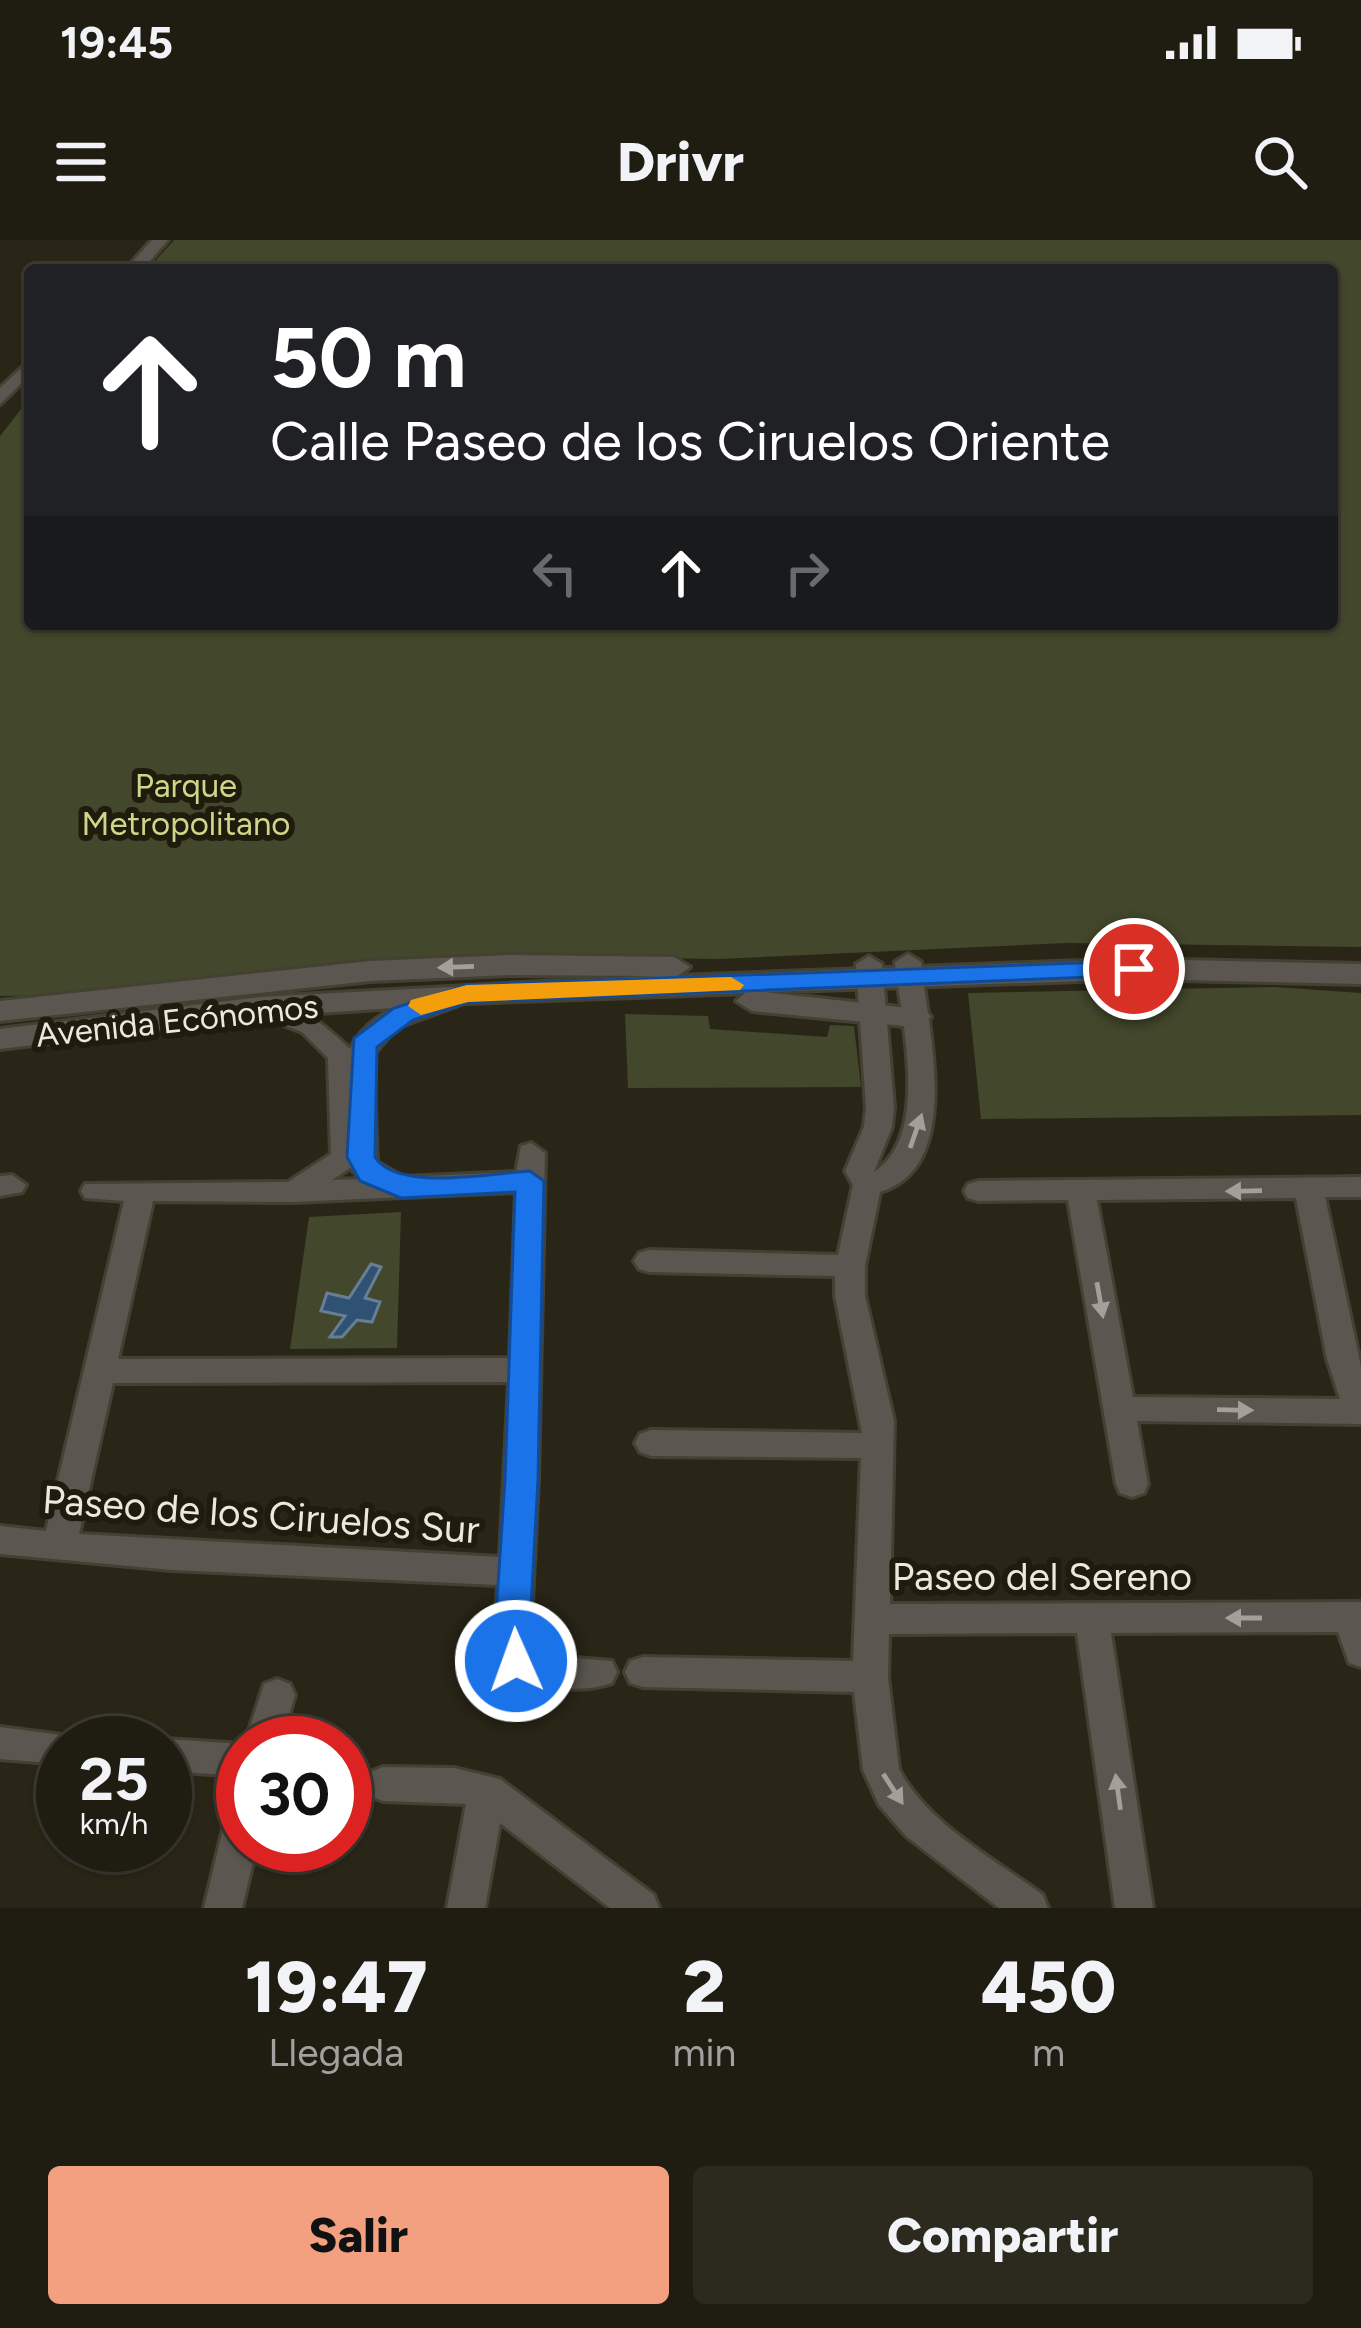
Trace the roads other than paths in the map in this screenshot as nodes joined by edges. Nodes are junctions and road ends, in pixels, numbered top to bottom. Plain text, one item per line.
1 (142, 240) edge
2 (160, 240) edge
3 (120, 264) edge
4 (138, 264) edge
5 (24, 372) edge
6 (24, 392) edge
7 (0, 399) edge
8 (0, 418) edge
9 (1361, 958) edge
10 (1199, 961) junction
11 (909, 969) junction
12 (870, 971) junction
13 (1361, 974) edge
14 (596, 977) junction
15 (631, 989) junction
16 (467, 994) junction
17 (260, 1007) junction
18 (0, 1011) edge
19 (874, 1013) junction
20 (915, 1017) junction
21 (71, 1019) junction
22 (0, 1039) edge
23 (867, 1185) junction
24 (1361, 1187) edge
25 (401, 1188) junction
26 (141, 1190) junction
27 (1310, 1190) junction
28 (95, 1191) dead end
29 (978, 1191) dead end
30 (292, 1192) junction
31 (1081, 1192) junction
32 (649, 1261) dead end
33 (850, 1267) junction
34 (1350, 1338) edge
35 (525, 1370) junction
36 (100, 1371) junction
37 (1118, 1408) junction
38 (1360, 1412) edge
39 (651, 1443) dead end
40 (879, 1446) junction
41 (1132, 1484) dead end
42 (0, 1540) edge
43 (60, 1544) junction
44 (516, 1572) junction
45 (1357, 1617) edge
46 (873, 1619) junction
47 (1092, 1619) junction
48 (1361, 1652) edge
49 (599, 1672) dead end
50 (643, 1672) dead end
51 (870, 1677) junction
52 (277, 1695) dead end
53 (271, 1716) edge
54 (0, 1743) edge
55 (36, 1746) edge
56 (383, 1784) dead end
57 (487, 1791) junction
58 (232, 1872) edge
59 (224, 1908) edge
60 (466, 1908) edge
61 (640, 1908) edge
62 (1029, 1908) edge
63 (1135, 1908) edge

1 - 3 street
2 - 4 street
5 - 7 street
6 - 8 street
9 - 10 street, Avenida Ecónomos
10 - 11 street, Avenida Ecónomos
10 - 13 street, Avenida Ecónomos
11 - 12 street, Avenida Ecónomos
11 - 20 street
12 - 14 street, Avenida Ecónomos
12 - 15 street, Avenida Ecónomos
12 - 19 street, Paseo del Sereno
14 - 15 street, Avenida Ecónomos
14 - 16 street, Avenida Ecónomos
14 -> 21 street, Avenida Ecónomos
15 - 19 street
16 - 17 street, Avenida Ecónomos
16 - 25 street
17 - 21 street, Avenida Ecónomos
17 - 30 street
18 - 21 street, Avenida Ecónomos
19 - 20 street
19 - 23 street, Paseo del Sereno
23 -> 20 street
21 - 22 street, Avenida Ecónomos
23 - 33 street, Paseo del Sereno
24 - 27 street
25 - 30 street
25 - 35 street
26 - 28 street
26 - 30 street
26 - 36 street
27 -> 31 street
27 - 34 street
29 - 31 street
31 -> 37 street
32 - 33 street
33 - 40 street, Paseo del Sereno
34 - 38 street
35 - 36 street
35 - 44 street
36 - 43 street
37 -> 38 street
37 - 41 street
39 - 40 street
40 - 46 street, Paseo del Sereno
42 - 43 street, Paseo de los Ciruelos Sur
43 - 44 street, Paseo de los Ciruelos Sur
44 - 49 street
45 -> 47 street, Paseo del Sereno
45 - 48 street
46 - 47 street, Paseo del Sereno
46 - 51 street
63 -> 47 street
50 - 51 street
51 -> 62 street
52 - 53 street
54 - 55 street
56 - 57 street
57 - 60 street
57 - 61 street
58 - 59 street

